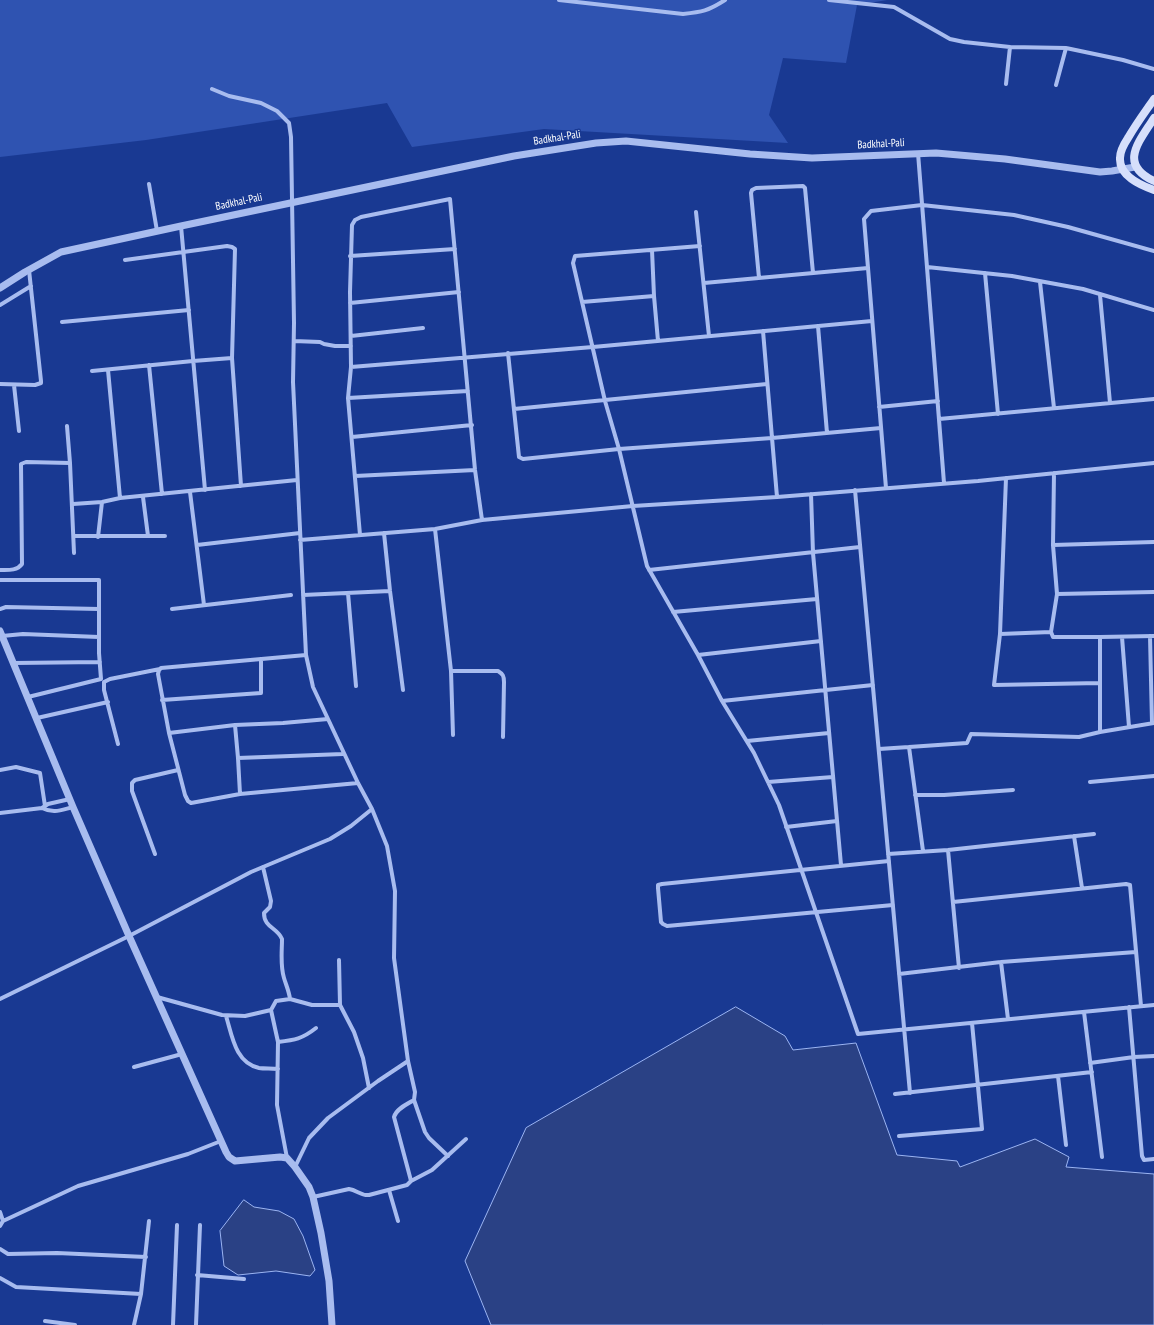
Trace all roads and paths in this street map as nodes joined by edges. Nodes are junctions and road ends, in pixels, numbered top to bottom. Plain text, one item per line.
1 (559, 0) edge
2 (725, 0) edge
3 (829, 0) edge
4 (1010, 47) junction
5 (1066, 48) junction
6 (1154, 69) edge
7 (1006, 84) dead end
8 (1056, 85) dead end
9 (212, 89) dead end
10 (1154, 99) edge
11 (1154, 118) edge
12 (918, 153) junction
13 (1135, 167) junction
14 (1123, 170) junction
15 (1154, 181) edge
16 (149, 184) dead end
17 (1154, 190) edge
18 (291, 203) junction
19 (922, 205) junction
20 (696, 212) dead end
21 (181, 226) junction
22 (157, 231) junction
23 (700, 246) junction
24 (455, 249) junction
25 (652, 250) junction
26 (1154, 251) edge
27 (183, 253) junction
28 (350, 256) junction
29 (125, 260) dead end
30 (927, 267) junction
31 (868, 268) junction
32 (29, 270) junction
33 (812, 273) junction
34 (985, 273) junction
35 (759, 278) junction
36 (1040, 282) junction
37 (704, 283) junction
38 (31, 286) junction
39 (0, 288) edge
40 (459, 292) junction
41 (1100, 294) junction
42 (654, 296) junction
43 (582, 302) junction
44 (350, 303) junction
45 (0, 305) edge
46 (188, 310) junction
47 (1154, 310) edge
48 (872, 321) junction
49 (62, 322) dead end
50 (818, 326) junction
51 (423, 328) dead end
52 (763, 331) junction
53 (351, 336) junction
54 (709, 336) junction
55 (294, 341) junction
56 (658, 341) junction
57 (351, 346) junction
58 (593, 347) junction
59 (508, 353) junction
60 (465, 357) junction
61 (232, 358) junction
62 (193, 361) junction
63 (149, 365) junction
64 (351, 367) junction
65 (108, 370) junction
66 (92, 372) dead end
67 (0, 384) edge
68 (768, 384) junction
69 (14, 385) junction
70 (468, 391) junction
71 (348, 398) junction
72 (1154, 399) edge
73 (605, 401) junction
74 (938, 402) junction
75 (1110, 403) junction
76 (879, 407) junction
77 (1054, 408) junction
78 (514, 409) junction
79 (998, 414) junction
80 (939, 419) junction
81 (472, 425) junction
82 (66, 426) dead end
83 (881, 428) junction
84 (19, 431) dead end
85 (827, 433) junction
86 (352, 437) junction
87 (772, 438) junction
88 (619, 449) junction
89 (70, 463) junction
90 (1154, 463) edge
91 (475, 470) junction
92 (1054, 473) junction
93 (355, 476) junction
94 (1006, 478) junction
95 (297, 480) junction
96 (944, 483) junction
97 (241, 486) junction
98 (886, 488) junction
99 (206, 490) junction
100 (855, 490) junction
101 (190, 492) junction
102 (162, 494) junction
103 (811, 494) junction
104 (143, 496) junction
105 (777, 497) junction
106 (120, 498) junction
107 (102, 502) junction
108 (72, 504) junction
109 (633, 506) junction
110 (482, 520) junction
111 (435, 529) junction
112 (300, 533) junction
113 (384, 533) junction
114 (360, 535) junction
115 (74, 536) junction
116 (98, 536) junction
117 (148, 536) junction
118 (165, 536) dead end
119 (300, 540) junction
120 (1154, 542) edge
121 (197, 545) junction
122 (1053, 545) junction
123 (860, 547) junction
124 (812, 552) junction
125 (74, 553) dead end
126 (0, 570) edge
127 (649, 570) junction
128 (0, 580) edge
129 (390, 591) junction
130 (1154, 592) edge
131 (348, 593) junction
132 (1057, 594) junction
133 (291, 595) dead end
134 (303, 595) junction
135 (817, 599) junction
136 (204, 605) junction
137 (0, 609) edge
138 (99, 609) junction
139 (172, 609) dead end
140 (673, 612) junction
141 (1052, 632) junction
142 (1, 633) edge
143 (1000, 634) junction
144 (1152, 636) edge
145 (99, 637) junction
146 (1100, 637) junction
147 (1122, 637) junction
148 (821, 641) junction
149 (306, 655) junction
150 (698, 655) junction
151 (261, 658) junction
152 (100, 662) junction
153 (14, 663) junction
154 (160, 669) junction
155 (451, 671) junction
156 (1100, 683) junction
157 (873, 685) junction
158 (356, 686) dead end
159 (825, 689) junction
160 (403, 690) dead end
161 (28, 697) junction
162 (162, 700) junction
163 (722, 701) junction
164 (108, 702) junction
165 (37, 718) junction
166 (328, 718) junction
167 (1153, 723) edge
168 (235, 725) junction
169 (1129, 727) junction
170 (1100, 732) junction
171 (169, 733) junction
172 (829, 733) junction
173 (453, 735) dead end
174 (503, 737) dead end
175 (747, 741) junction
176 (118, 744) dead end
177 (909, 747) junction
178 (879, 750) junction
179 (343, 754) junction
180 (238, 758) junction
181 (0, 770) edge
182 (178, 770) junction
183 (1154, 776) edge
184 (833, 777) junction
185 (768, 782) junction
186 (1090, 782) dead end
187 (358, 783) junction
188 (1013, 790) dead end
189 (240, 794) junction
190 (915, 795) junction
191 (70, 799) junction
192 (44, 807) junction
193 (73, 807) junction
194 (372, 809) junction
195 (0, 813) edge
196 (837, 821) junction
197 (786, 827) junction
198 (1094, 834) dead end
199 (1074, 836) junction
200 (948, 850) junction
201 (923, 851) junction
202 (155, 854) dead end
203 (888, 854) junction
204 (889, 861) junction
205 (841, 865) junction
206 (263, 867) junction
207 (801, 869) junction
208 (1082, 888) junction
209 (953, 902) junction
210 (893, 905) junction
211 (816, 912) junction
212 (129, 936) junction
213 (1136, 952) junction
214 (339, 960) dead end
215 (1001, 962) junction
216 (959, 968) junction
217 (899, 974) junction
218 (157, 997) junction
219 (0, 999) edge
220 (290, 999) junction
221 (340, 1005) junction
222 (1154, 1005) edge
223 (1141, 1006) junction
224 (1129, 1007) junction
225 (271, 1010) junction
226 (1084, 1012) junction
227 (226, 1016) junction
228 (1008, 1019) junction
229 (972, 1023) junction
230 (316, 1028) dead end
231 (904, 1029) junction
232 (278, 1042) junction
233 (182, 1054) junction
234 (1154, 1056) edge
235 (1134, 1057) junction
236 (408, 1061) junction
237 (1090, 1063) junction
238 (134, 1067) dead end
239 (278, 1068) junction
240 (1092, 1072) junction
241 (1058, 1076) junction
242 (978, 1085) junction
243 (368, 1088) junction
244 (910, 1092) junction
245 (895, 1094) dead end
246 (414, 1100) junction
247 (899, 1136) dead end
248 (466, 1139) dead end
249 (221, 1141) junction
250 (1066, 1145) dead end
251 (448, 1156) junction
252 (1102, 1156) dead end
253 (287, 1158) junction
254 (1154, 1159) edge
255 (295, 1167) junction
256 (410, 1181) junction
257 (389, 1190) junction
258 (312, 1197) junction
259 (0, 1212) edge
260 (3, 1221) junction
261 (149, 1221) dead end
262 (398, 1221) dead end
263 (177, 1225) dead end
264 (200, 1225) dead end
265 (0, 1226) edge
266 (0, 1249) edge
267 (146, 1257) junction
268 (197, 1275) junction
269 (0, 1278) edge
270 (244, 1279) dead end
271 (141, 1294) junction
272 (45, 1321) dead end
273 (59, 1324) edge
274 (75, 1325) edge
275 (134, 1325) edge
276 (172, 1325) edge
277 (196, 1325) edge
278 (332, 1325) edge

1 - 2 street
3 - 4 street
4 - 5 street
4 - 7 street
5 - 6 street
5 - 8 street
9 - 18 street
10 - 14 main road
11 - 13 main road
12 - 14 street, Badkhal-Pali
12 - 18 street, Badkhal-Pali
12 - 19 street
13 - 14 street, Badkhal-Pali
13 - 15 main road
14 - 17 main road
16 - 22 street
18 - 21 street, Badkhal-Pali
18 - 55 street
19 - 26 street
19 - 30 street
19 - 31 street
20 - 23 street
21 - 22 street, Badkhal-Pali
21 - 27 street
22 - 32 street, Badkhal-Pali
23 - 25 street
23 - 37 street
24 - 28 street
24 - 28 street
24 - 40 street
25 - 42 street
25 - 43 street
27 - 29 street
27 - 46 street
27 - 61 street
28 - 44 street
30 - 34 street
30 - 74 street
31 - 33 street
31 - 48 street
32 - 38 street
32 - 39 street, Badkhal-Pali
33 - 35 street
33 - 35 street
34 - 36 street
34 - 79 street
35 - 37 street
36 - 41 street
36 - 77 street
37 - 54 street
38 - 45 street
38 - 69 street
40 - 44 street
40 - 60 street
41 - 47 street
41 - 75 street
42 - 43 street
42 - 56 street
43 - 58 street
44 - 53 street
46 - 49 street
46 - 62 street
48 - 50 street
48 - 76 street
50 - 52 street
50 - 85 street
51 - 53 street
52 - 54 street
52 - 68 street
53 - 57 street
54 - 56 street
55 - 57 street
55 - 95 street
56 - 58 street
57 - 64 street
58 - 59 street
58 - 73 street
59 - 60 street
59 - 78 street
60 - 64 street
60 - 70 street
61 - 62 street
61 - 97 street
62 - 63 street
62 - 99 street
63 - 65 street
63 - 102 street
64 - 71 street
65 - 66 street
65 - 106 street
67 - 69 street
68 - 73 street
68 - 87 street
69 - 84 street
70 - 71 street
70 - 81 street
71 - 86 street
72 - 75 street
73 - 78 street
73 - 88 street
74 - 76 street
74 - 80 street
75 - 77 street
76 - 83 street
77 - 79 street
78 - 88 street
79 - 80 street
80 - 96 street
81 - 86 street
81 - 91 street
82 - 89 street
83 - 85 street
83 - 98 street
85 - 87 street
86 - 93 street
87 - 88 street
87 - 105 street
88 - 109 street
89 - 108 street
89 - 126 street
90 - 92 street
91 - 93 street
91 - 110 street
92 - 94 street
92 - 122 street
93 - 114 street
94 - 96 street
94 - 143 street
95 - 97 street
95 - 112 street
96 - 98 street
97 - 99 street
98 - 100 street
99 - 101 street
100 - 103 street
100 - 123 street
101 - 102 street
101 - 121 street
102 - 104 street
103 - 105 street
103 - 124 street
104 - 106 street
104 - 117 street
105 - 109 street
106 - 107 street
107 - 108 street
107 - 116 street
108 - 115 street
109 - 110 street
109 - 127 street
110 - 111 street
111 - 113 street
111 - 155 street
112 - 119 street
112 - 121 street
113 - 114 street
113 - 129 street
114 - 119 street
115 - 116 street
115 - 125 street
116 - 117 street
117 - 118 street
119 - 134 street
120 - 122 street
121 - 136 street
122 - 132 street
123 - 124 street
123 - 157 street
124 - 127 street
124 - 135 street
127 - 140 street
128 - 138 street
129 - 131 street
129 - 160 street
130 - 132 street
131 - 134 street
131 - 158 street
132 - 141 street
133 - 136 street
134 - 149 street
135 - 140 street
135 - 148 street
136 - 139 street
137 - 138 street
138 - 145 street
140 - 150 street
141 - 143 street
141 - 146 street
142 - 145 street
142 - 153 street
143 - 156 street
144 - 147 street
144 - 167 street
145 - 152 street
146 - 147 street
146 - 156 street
147 - 169 street
148 - 150 street
148 - 159 street
149 - 151 street
149 - 166 street
150 - 163 street
151 - 154 street
151 - 162 street
152 - 153 street
152 - 161 street
153 - 161 street
154 - 162 street
154 - 164 street
155 - 173 street
155 - 174 street
156 - 170 street
157 - 159 street
157 - 178 street
159 - 163 street
159 - 172 street
161 - 165 street
162 - 171 street
163 - 175 street
164 - 165 street
164 - 176 street
165 - 191 street
166 - 168 street
166 - 179 street
167 - 169 street
168 - 171 street
168 - 180 street
169 - 170 street
170 - 177 street
171 - 182 street
172 - 175 street
172 - 184 street
175 - 185 street
177 - 178 street
177 - 190 street
178 - 203 street
179 - 180 street
179 - 187 street
180 - 189 street
181 - 192 street
182 - 189 street
182 - 202 street
183 - 186 street
184 - 185 street
184 - 196 street
185 - 197 street
187 - 189 street
187 - 194 street
188 - 190 street
190 - 201 street
191 - 192 street
191 - 193 street
192 - 193 street
192 - 195 street
193 - 212 street
194 - 206 street
194 - 236 street
196 - 197 street
196 - 205 street
197 - 207 street
198 - 199 street
199 - 200 street
199 - 208 street
200 - 201 street
200 - 209 street
201 - 203 street
203 - 204 street
204 - 205 street
204 - 210 street
205 - 207 street
206 - 212 street
206 - 220 street
207 - 211 street
207 - 211 street
208 - 209 street
208 - 213 street
209 - 216 street
210 - 211 street
210 - 217 street
211 - 231 street
212 - 218 street
212 - 219 street
213 - 215 street
213 - 223 street
214 - 221 street
215 - 216 street
215 - 228 street
216 - 217 street
217 - 231 street
218 - 227 street
218 - 233 street
220 - 221 street
220 - 225 street
221 - 243 street
222 - 223 street
223 - 224 street
224 - 226 street
224 - 235 street
225 - 227 street
225 - 232 street
226 - 228 street
226 - 237 street
227 - 239 street
228 - 229 street
229 - 231 street
229 - 242 street
230 - 232 street
231 - 244 street
232 - 239 street
233 - 238 street
233 - 249 street
234 - 235 street
235 - 237 street
235 - 254 street
236 - 243 street
236 - 246 street
237 - 240 street
239 - 253 street
240 - 241 street
240 - 252 street
241 - 242 street
241 - 250 street
242 - 244 street
242 - 247 street
243 - 255 street
244 - 245 street
246 - 251 street
246 - 256 street
248 - 251 street
249 - 253 street
249 - 260 street
251 - 256 street
253 - 255 street
255 - 258 street
256 - 257 street
257 - 258 street
257 - 262 street
258 - 278 street
259 - 260 street
260 - 265 street
261 - 267 street
263 - 276 street
264 - 268 street
266 - 267 street
267 - 271 street
268 - 270 street
268 - 277 street
269 - 271 street
271 - 275 street
272 - 273 street
273 - 274 street

